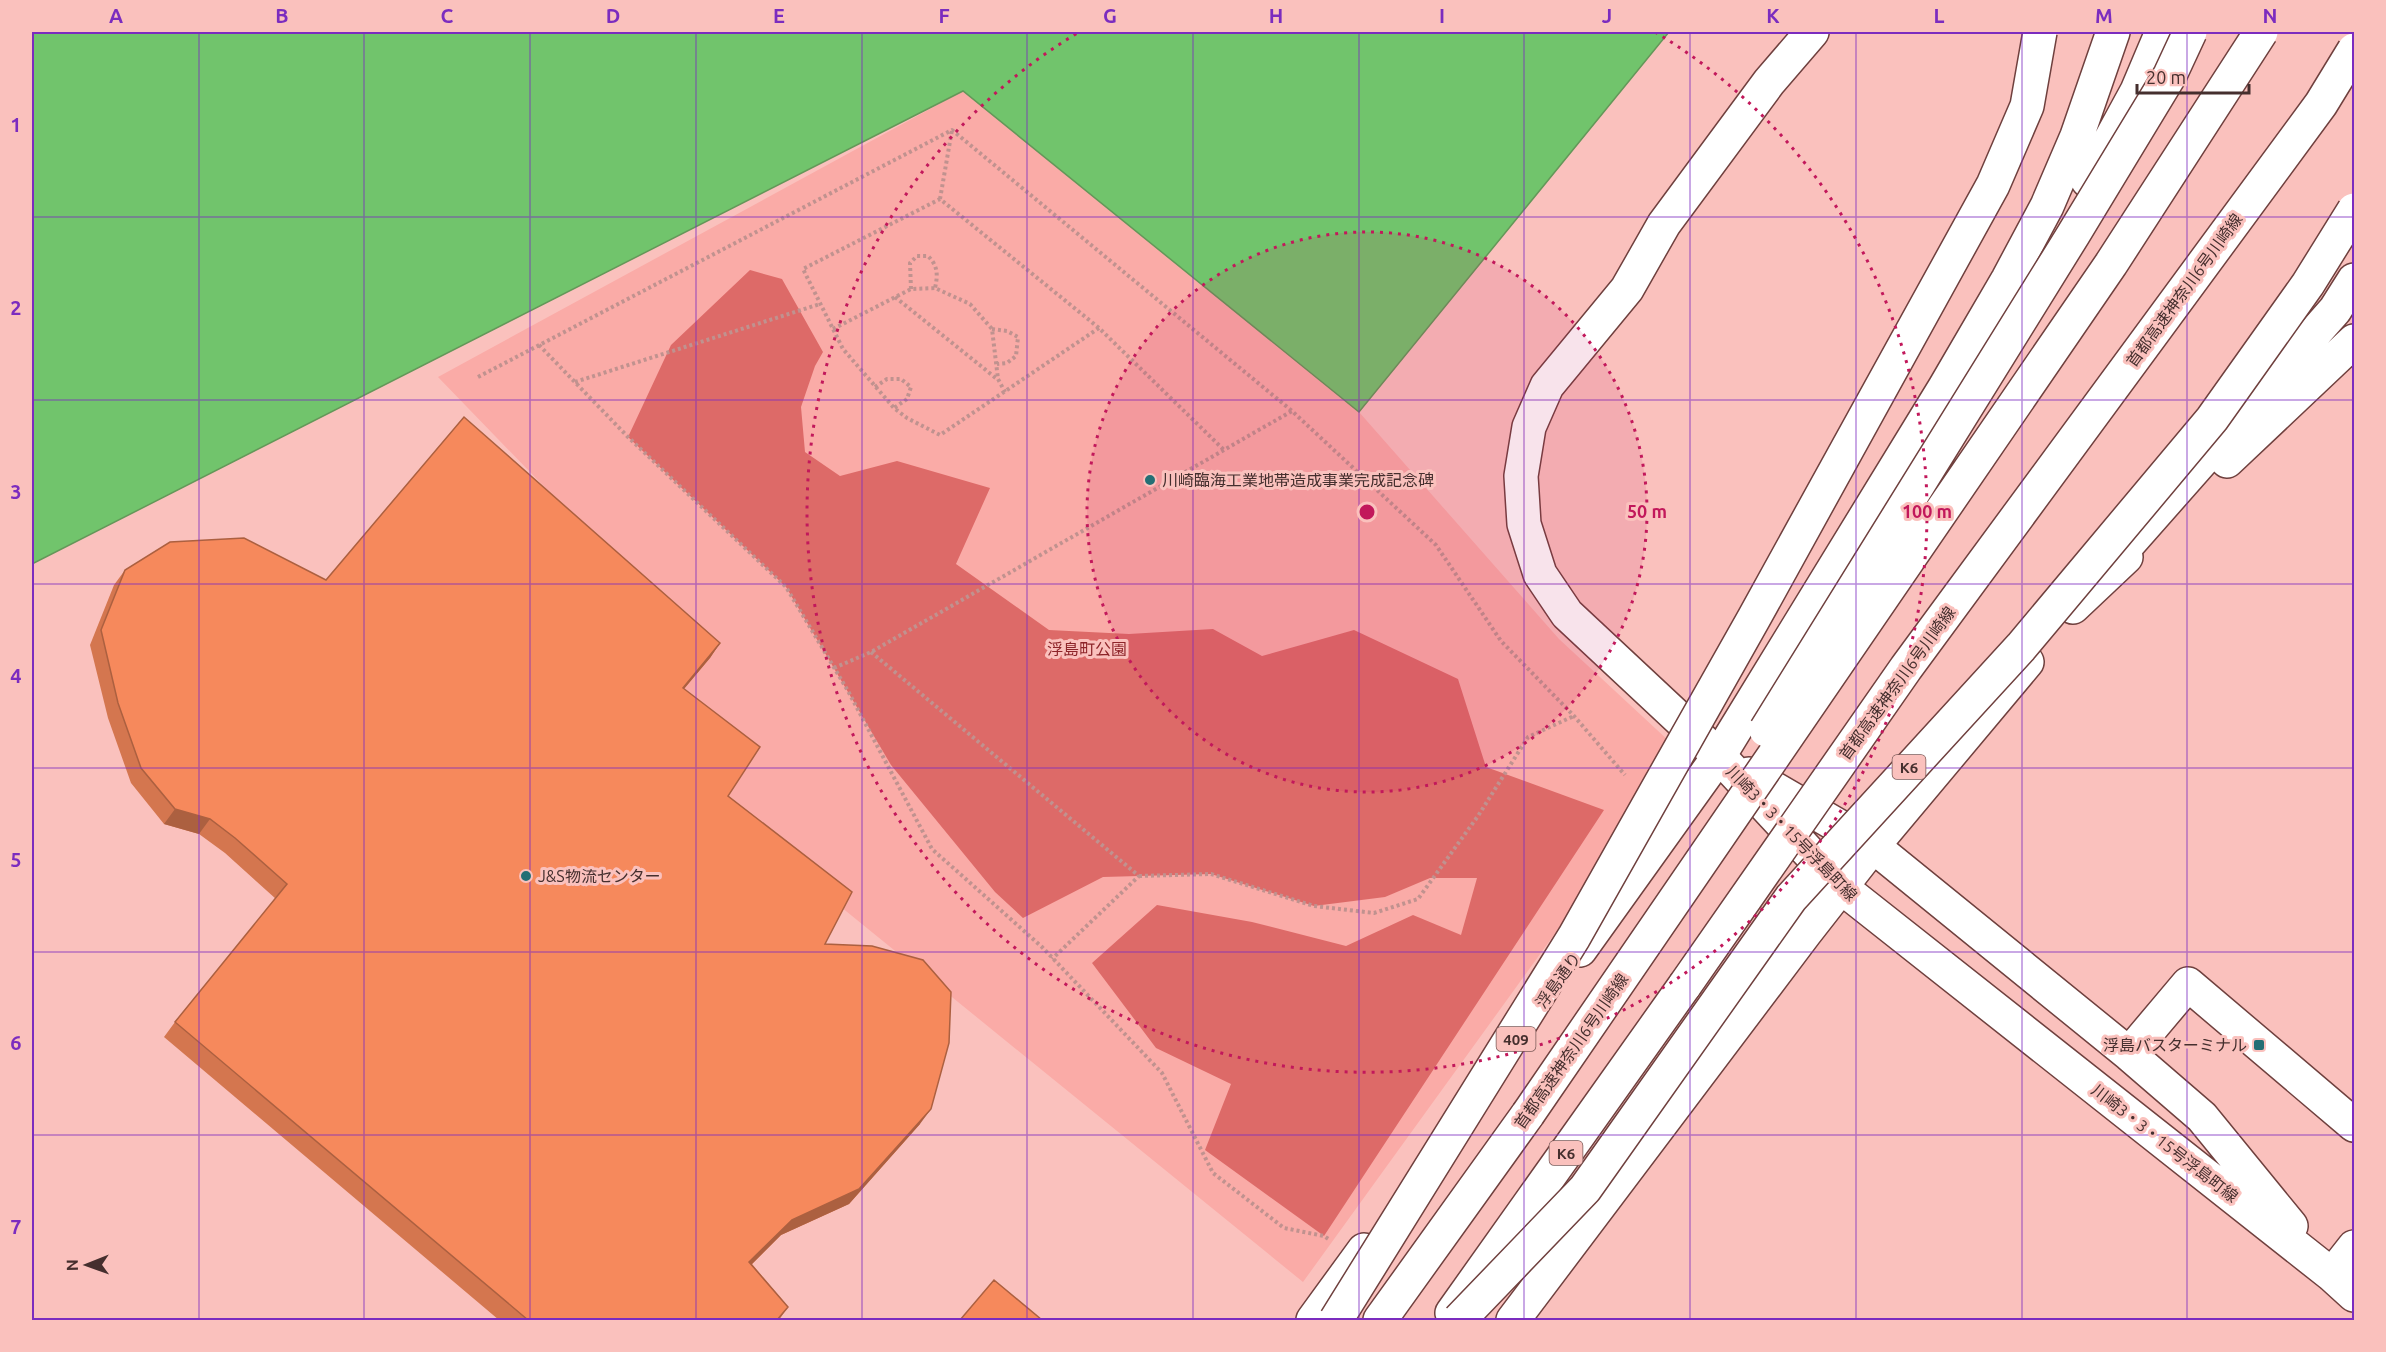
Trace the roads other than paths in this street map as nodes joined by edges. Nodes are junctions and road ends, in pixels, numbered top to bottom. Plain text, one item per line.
1 (1812, 32) edge
2 (2040, 32) edge
3 (2113, 32) edge
4 (2162, 32) edge
5 (2190, 32) edge
6 (2261, 32) edge
7 (2355, 50) edge
8 (2355, 210) edge
9 (2355, 280) edge
10 (2355, 341) edge
11 (1945, 387) junction
12 (2073, 607) junction
13 (1719, 756) junction
14 (1873, 846) junction
15 (1840, 887) junction
16 (2129, 1054) junction
17 (1528, 1114) junction
18 (2355, 1125) edge
19 (2355, 1247) edge
20 (2343, 1285) edge
21 (1313, 1320) edge
22 (1336, 1320) edge
23 (1380, 1320) edge
24 (1447, 1320) edge
25 (1459, 1320) edge
26 (1513, 1320) edge

1 - 13 main road
2 - 22 main road, bridge
3 - 11 main road
4 - 11 main road
5 - 17 main road, bridge
6 - 17 main road, 首都高速神奈川6号川崎線, bridge
7 - 24 main road, 首都高速神奈川6号川崎線 / K6, bridge
8 - 25 main road, K6, bridge
9 - 12 main road
10 - 12 main road
11 - 13 main road, 浮島通り
12 - 14 main road
13 - 14 main road, 川崎3・3・15号浮島町線
13 - 15 main road, 川崎3・3・15号浮島町線
13 - 21 main road, 浮島通り / 409
14 - 15 main road
14 - 16 main road, 川崎3・3・15号浮島町線
15 - 20 main road, 川崎3・3・15号浮島町線
15 - 26 main road
16 - 18 main road
16 - 20 main road, 川崎3・3・15号浮島町線
17 - 23 main road, 首都高速神奈川6号川崎線
19 - 20 main road

